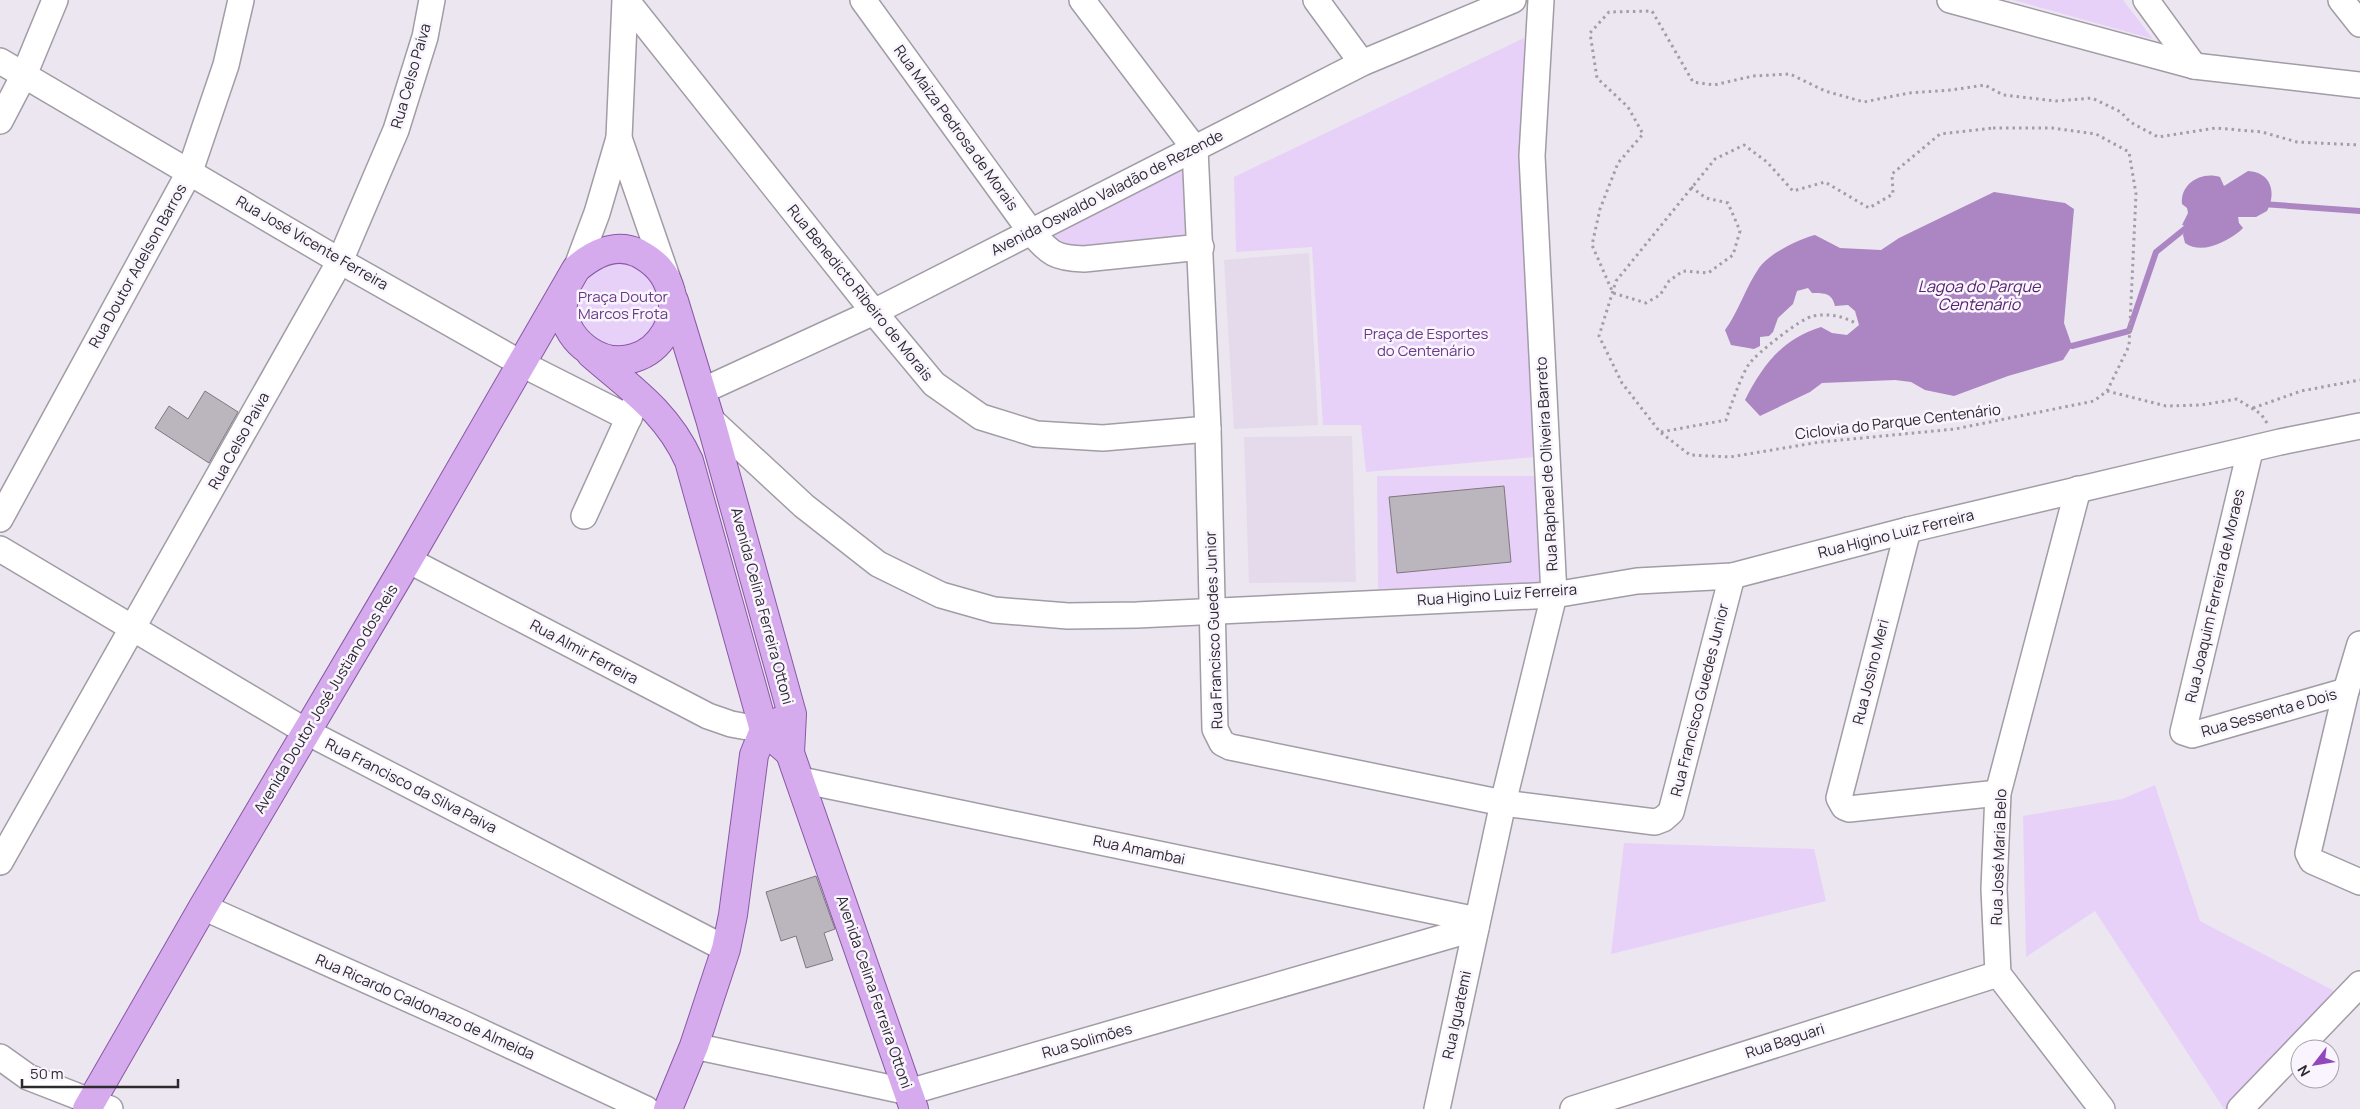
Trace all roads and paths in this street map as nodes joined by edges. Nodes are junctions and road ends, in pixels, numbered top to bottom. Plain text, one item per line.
1 (55, 0) edge
2 (241, 0) edge
3 (432, 0) edge
4 (626, 0) edge
5 (863, 0) edge
6 (1082, 0) edge
7 (1316, 0) edge
8 (1513, 0) edge
9 (1541, 0) edge
10 (1950, 0) edge
11 (2146, 0) edge
12 (2341, 0) edge
13 (2360, 24) edge
14 (0, 61) edge
15 (1362, 63) junction
16 (2194, 66) junction
17 (24, 75) junction
18 (2360, 86) edge
19 (0, 120) edge
20 (619, 138) junction
21 (2360, 145) edge
22 (1195, 149) junction
23 (190, 171) junction
24 (1691, 187) junction
25 (1031, 232) junction
26 (1201, 247) junction
27 (340, 261) junction
28 (570, 279) junction
29 (671, 290) junction
30 (1612, 293) junction
31 (874, 312) junction
32 (1857, 324) dead end
33 (585, 349) junction
34 (522, 364) junction
35 (2360, 380) edge
36 (702, 391) junction
37 (2107, 392) junction
38 (634, 407) junction
39 (2253, 408) junction
40 (710, 419) junction
41 (2360, 426) edge
42 (1208, 429) junction
43 (1660, 432) junction
44 (2280, 442) junction
45 (2250, 451) junction
46 (2078, 490) junction
47 (584, 516) dead end
48 (0, 519) edge
49 (1908, 530) junction
50 (0, 549) edge
51 (408, 560) junction
52 (1732, 576) junction
53 (1554, 595) junction
54 (1213, 610) junction
55 (134, 628) junction
56 (2360, 644) edge
57 (2346, 691) junction
58 (792, 714) junction
59 (764, 730) junction
60 (307, 732) junction
61 (2192, 735) joint
62 (790, 753) junction
63 (801, 780) junction
64 (1998, 794) junction
65 (1503, 803) junction
66 (0, 862) edge
67 (2360, 882) edge
68 (203, 907) junction
69 (1476, 924) junction
70 (726, 949) junction
71 (1998, 974) junction
72 (2360, 984) edge
73 (694, 1046) junction
74 (0, 1057) edge
75 (911, 1100) edge
76 (96, 1107) edge
77 (646, 1109) edge
78 (668, 1109) edge
79 (1437, 1109) edge
80 (1573, 1109) edge
81 (2102, 1109) edge
82 (2240, 1109) edge

1 - 17 street
2 - 23 street, Rua Doutor Adelson Barros
3 - 27 street, Rua Celso Paiva
4 - 20 street, Avenida Celina Ferreira Ottoni
4 - 31 street, Rua Benedicto Ribeiro de Morais
5 - 25 street, Rua Maiza Pedrosa de Morais
6 - 22 street
7 - 15 street
8 - 15 street, Avenida Oswaldo Valadão de Rezende
9 - 53 street, Rua Raphael de Oliveira Barreto
10 - 16 street
11 - 16 street
12 - 13 street
14 - 17 street, Rua José Vicente Ferreira
15 - 22 street, Avenida Oswaldo Valadão de Rezende
16 - 18 street
17 - 19 street
17 - 23 street, Rua José Vicente Ferreira
20 - 28 street, Avenida Doutor José Justiano dos Reis
20 - 29 street, Avenida Celina Ferreira Ottoni
21 - 30 path
22 - 25 street, Avenida Oswaldo Valadão de Rezende
22 - 26 street, Rua Francisco Guedes Junior
23 - 27 street, Rua José Vicente Ferreira
23 - 48 street, Rua Doutor Adelson Barros
24 - 30 path, Ciclovia do Parque Centenário
24 - 30 path
24 - 37 path, Ciclovia do Parque Centenário
25 - 26 street, Rua Maiza Pedrosa de Morais
25 - 31 street, Avenida Oswaldo Valadão de Rezende
26 - 42 street, Rua Francisco Guedes Junior
27 - 34 street, Rua José Vicente Ferreira
27 - 55 street, Rua Celso Paiva
28 - 29 main road
28 - 33 main road
28 - 34 main road, Avenida Doutor José Justiano dos Reis
29 - 33 main road
29 - 36 main road, Avenida Celina Ferreira Ottoni
30 - 43 path, Ciclovia do Parque Centenário
31 - 36 street, Avenida Oswaldo Valadão de Rezende
31 - 42 street, Rua Benedicto Ribeiro de Morais
32 - 43 path
33 - 38 main road
34 - 38 street, Rua José Vicente Ferreira
34 - 51 main road, Avenida Doutor José Justiano dos Reis
35 - 39 path
36 - 40 main road, Avenida Celina Ferreira Ottoni
37 - 39 path
37 - 43 path, Ciclovia do Parque Centenário
38 - 47 street
38 - 59 main road
39 - 44 path
40 - 54 street, Rua Higino Luiz Ferreira
40 - 58 main road, Avenida Celina Ferreira Ottoni
41 - 44 street, Rua Higino Luiz Ferreira
42 - 54 street, Rua Francisco Guedes Junior
44 - 45 street, Rua Higino Luiz Ferreira
45 - 46 street, Rua Higino Luiz Ferreira
45 - 61 street, Rua Joaquim Ferreira de Moraes
46 - 49 street, Rua Higino Luiz Ferreira
46 - 64 street, Rua José Maria Belo
49 - 52 street, Rua Higino Luiz Ferreira
49 - 64 street, Rua Josino Meri
50 - 55 street, Rua Francisco da Silva Paiva
51 - 59 street, Rua Almir Ferreira
51 - 60 main road, Avenida Doutor José Justiano dos Reis
52 - 53 street, Rua Higino Luiz Ferreira
52 - 65 street, Rua Francisco Guedes Junior
53 - 54 street, Rua Higino Luiz Ferreira
53 - 65 street, Rua Raphael de Oliveira Barreto
54 - 65 street, Rua Francisco Guedes Junior
55 - 60 street, Rua Francisco da Silva Paiva
55 - 66 street, Rua Celso Paiva
56 - 57 street
57 - 61 street, Rua Sessenta e Dois
57 - 67 street
58 - 59 main road
58 - 62 main road, Avenida Celina Ferreira Ottoni
59 - 62 main road
59 - 70 main road
60 - 68 main road, Avenida Doutor José Justiano dos Reis
60 - 70 street, Rua Francisco da Silva Paiva
62 - 63 main road, Avenida Celina Ferreira Ottoni
63 - 69 street, Rua Amambai
63 - 75 main road, Avenida Celina Ferreira Ottoni
64 - 71 street, Rua José Maria Belo
65 - 69 street, Rua Raphael de Oliveira Barreto
68 - 76 main road, Avenida Doutor José Justiano dos Reis
68 - 77 street, Rua Ricardo Caldonazo de Almeida
69 - 75 street, Rua Solimões
69 - 79 street, Rua Iguatemi
70 - 73 main road
71 - 80 street, Rua Baguari
71 - 81 street
72 - 82 street
73 - 75 street, Rua Solimões
73 - 78 main road
74 - 76 street

